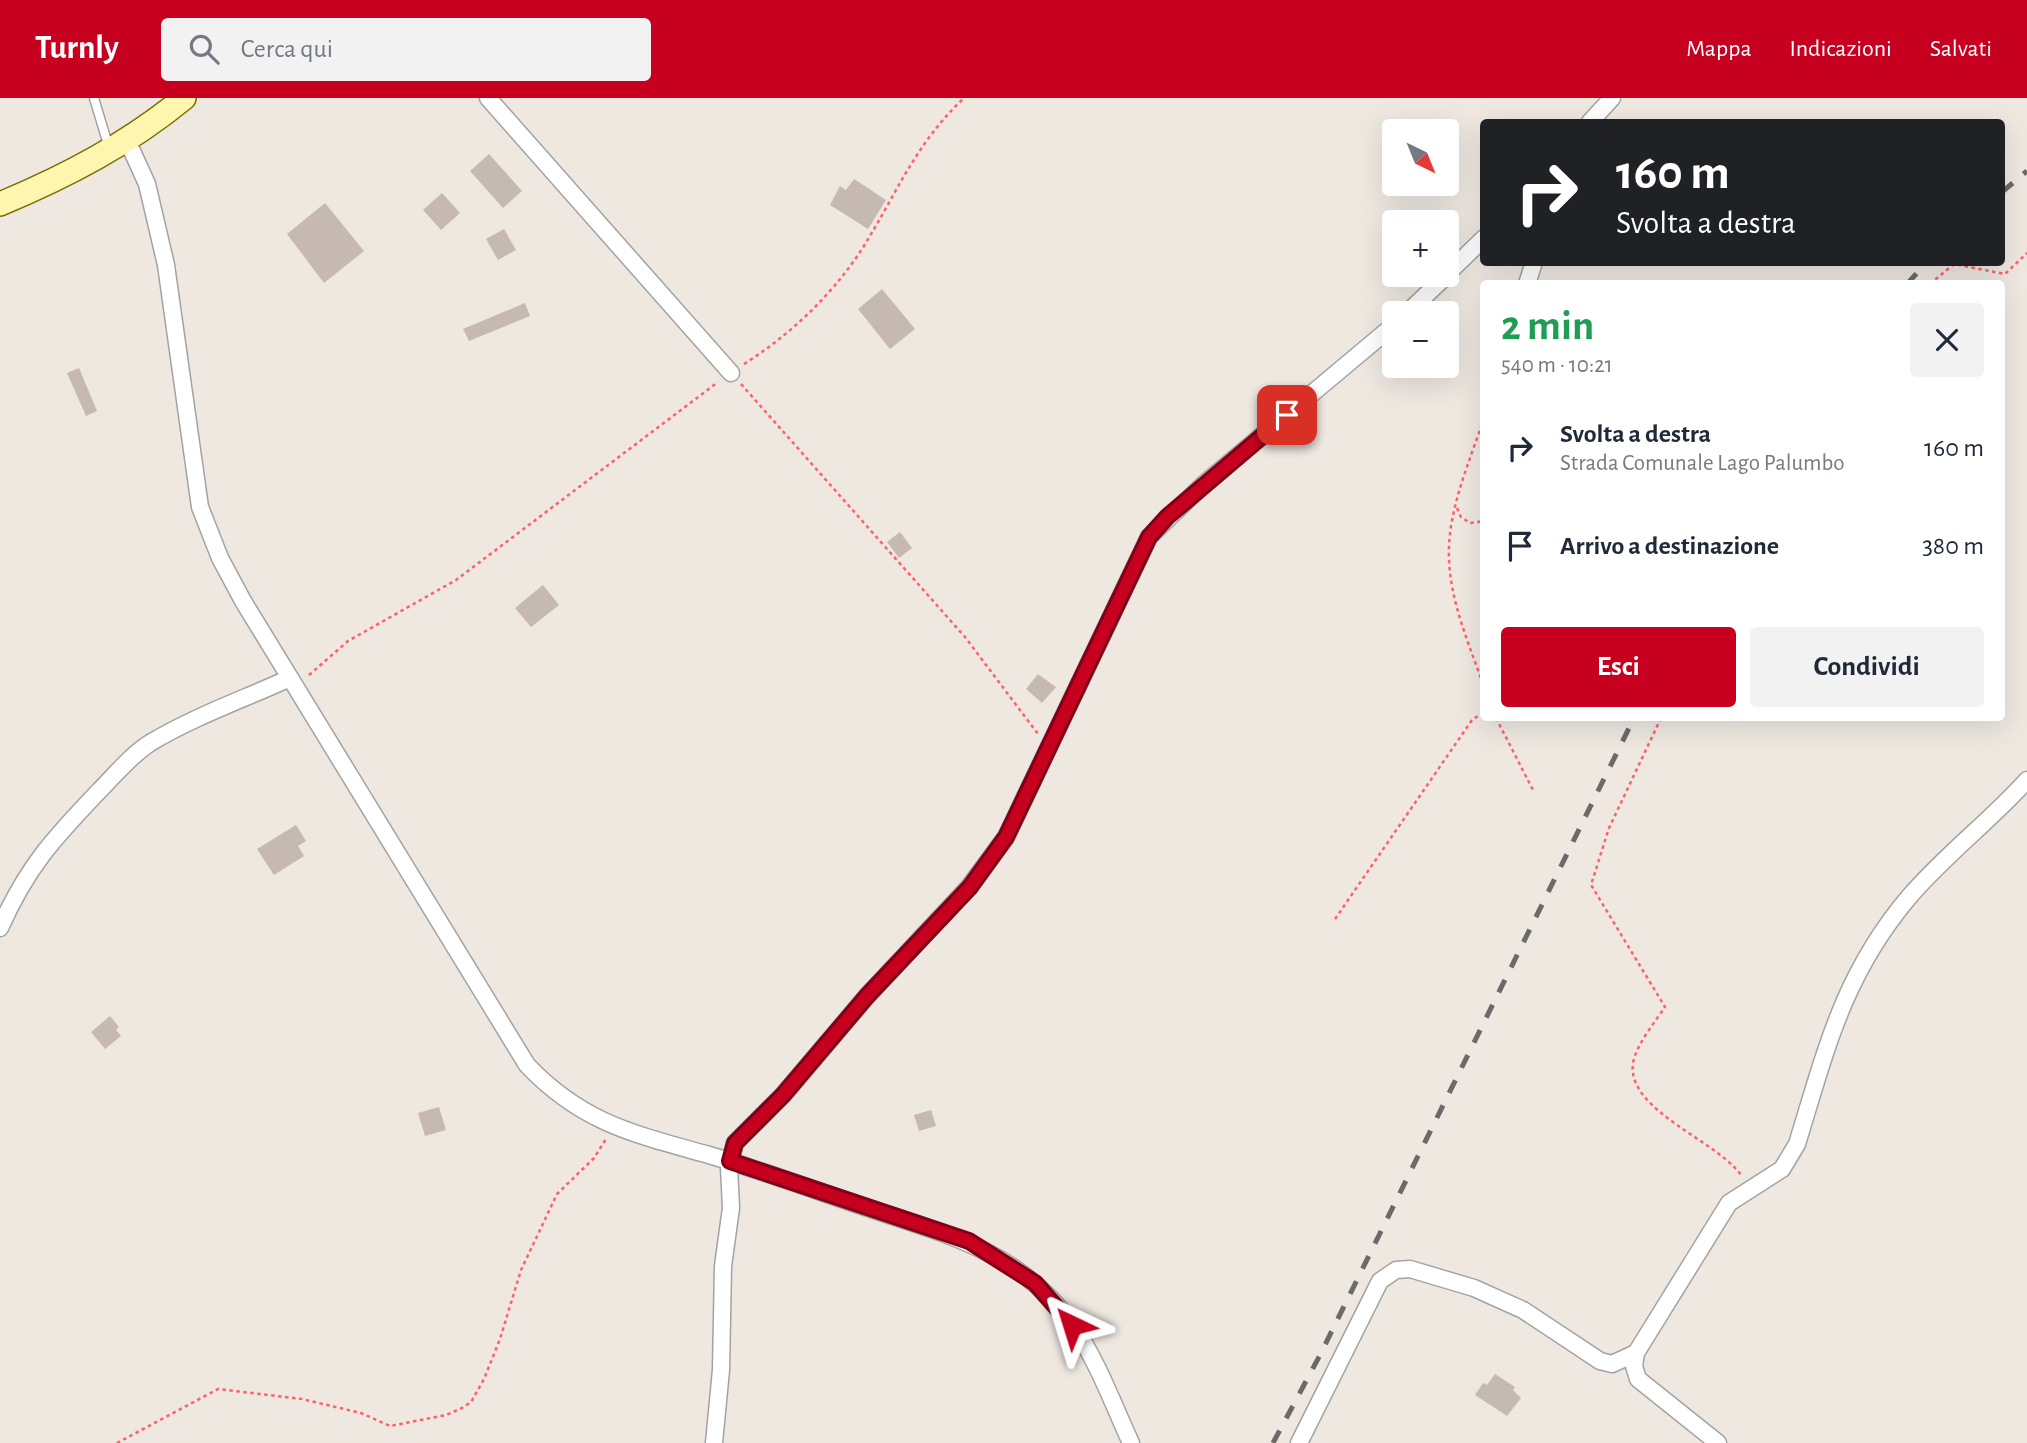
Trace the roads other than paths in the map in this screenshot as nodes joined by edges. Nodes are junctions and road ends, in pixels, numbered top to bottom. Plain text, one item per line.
1 (94, 98) edge
2 (184, 98) edge
3 (488, 98) edge
4 (1612, 98) edge
5 (1593, 119) edge
6 (119, 146) junction
7 (0, 204) edge
8 (1480, 242) edge
9 (1459, 263) edge
10 (1434, 287) edge
11 (1420, 301) edge
12 (1382, 335) edge
13 (731, 373) road end
14 (292, 680) junction
15 (2027, 780) edge
16 (0, 928) edge
17 (730, 1161) junction
18 (1636, 1353) junction
19 (714, 1443) edge
20 (1131, 1443) edge
21 (1299, 1443) edge
22 (1718, 1443) edge

1 - 6 lane
2 - 6 main road
3 - 13 street
4 - 5 street
6 - 7 main road
6 - 14 street
8 - 9 street
10 - 11 street
12 - 17 street
14 - 16 street
14 - 17 street
15 - 18 street
17 - 19 street
17 - 20 street
18 - 21 street
18 - 22 street

